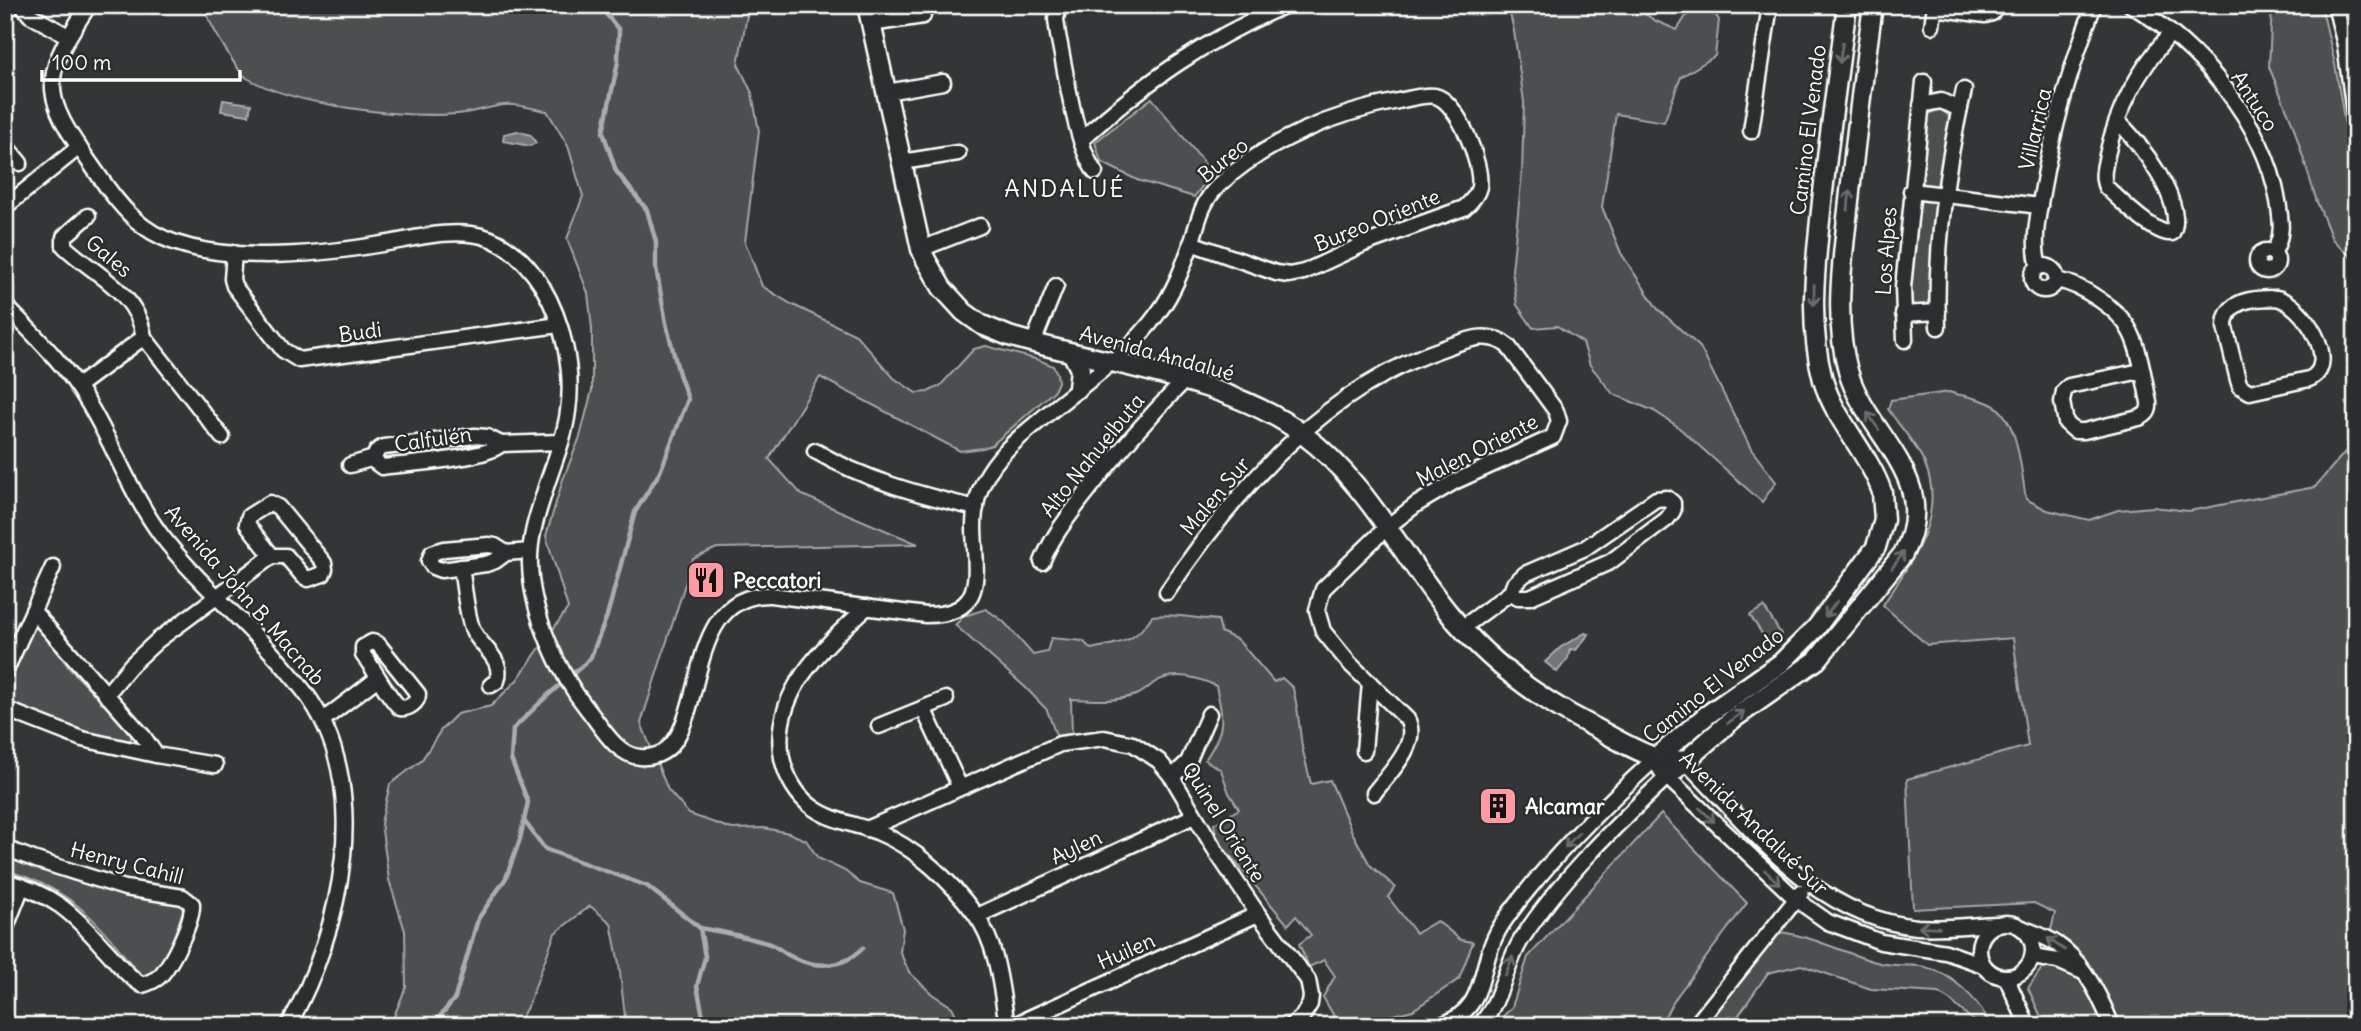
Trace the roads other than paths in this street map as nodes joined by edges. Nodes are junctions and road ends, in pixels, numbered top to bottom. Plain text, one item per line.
1 (22, 5) edge
2 (89, 5) edge
3 (867, 5) edge
4 (1059, 5) edge
5 (1286, 5) edge
6 (1770, 5) edge
7 (1847, 5) edge
8 (1873, 5) edge
9 (1997, 5) edge
10 (2094, 5) edge
11 (2131, 5) edge
12 (2335, 5) edge
13 (1935, 7) edge
14 (923, 16) dead end
15 (871, 24) junction
16 (1932, 26) dead end
17 (2171, 33) junction
18 (68, 36) junction
19 (943, 82) dead end
20 (1924, 82) dead end
21 (1964, 90) dead end
22 (887, 92) junction
23 (1447, 101) joint
24 (1921, 105) junction
25 (1960, 109) junction
26 (2117, 121) junction
27 (2356, 128) edge
28 (1751, 131) dead end
29 (1081, 140) junction
30 (5, 145) edge
31 (79, 147) junction
32 (958, 153) dead end
33 (1827, 154) junction
34 (1854, 157) junction
35 (902, 162) junction
36 (20, 163) dead end
37 (1095, 172) dead end
38 (1911, 191) junction
39 (1944, 195) junction
40 (2040, 206) junction
41 (5, 207) edge
42 (88, 216) dead end
43 (980, 226) dead end
44 (1191, 243) junction
45 (921, 249) junction
46 (234, 253) junction
47 (1056, 286) dead end
48 (2263, 298) junction
49 (5, 304) edge
50 (1903, 314) junction
51 (559, 325) junction
52 (144, 337) junction
53 (1493, 337) joint
54 (1905, 340) dead end
55 (1033, 343) junction
56 (1072, 353) junction
57 (1108, 362) junction
58 (2141, 371) junction
59 (1184, 381) junction
60 (78, 386) junction
61 (1078, 388) junction
62 (1302, 433) junction
63 (222, 437) dead end
64 (560, 442) junction
65 (815, 451) dead end
66 (350, 465) dead end
67 (976, 508) junction
68 (1387, 527) junction
69 (530, 551) junction
70 (506, 553) junction
71 (272, 556) junction
72 (1042, 562) dead end
73 (53, 567) dead end
74 (461, 567) junction
75 (1167, 592) dead end
76 (1511, 592) junction
77 (217, 596) junction
78 (867, 607) junction
79 (33, 611) junction
80 (1462, 628) junction
81 (5, 672) edge
82 (378, 678) junction
83 (1370, 683) junction
84 (491, 685) dead end
85 (106, 695) junction
86 (946, 699) dead end
87 (923, 708) junction
88 (5, 709) edge
89 (1209, 714) dead end
90 (323, 720) junction
91 (879, 726) dead end
92 (1364, 751) dead end
93 (156, 755) junction
94 (1656, 758) junction
95 (1685, 761) junction
96 (215, 765) dead end
97 (1172, 777) junction
98 (1667, 777) junction
99 (960, 787) junction
100 (1374, 793) dead end
101 (1194, 816) junction
102 (867, 829) junction
103 (5, 848) edge
104 (5, 881) edge
105 (1806, 882) junction
106 (22, 886) junction
107 (1797, 900) junction
108 (1258, 914) junction
109 (977, 916) junction
110 (1997, 924) junction
111 (2022, 928) junction
112 (5, 930) edge
113 (2032, 957) junction
114 (1983, 965) junction
115 (2082, 972) junction
116 (2006, 977) junction
117 (288, 1026) edge
118 (1009, 1026) edge
119 (1290, 1026) edge
120 (1439, 1026) edge
121 (1479, 1026) edge
122 (1695, 1026) edge
123 (2028, 1026) edge
124 (2112, 1026) edge

1 - 18 street
2 - 18 street
3 - 15 street, Avenida Andalué
4 - 29 street
5 - 29 street
6 - 28 street
7 -> 33 street, Camino El Venado
8 - 34 street, Camino El Venado
9 - 13 street
10 - 40 street, Villarrica
11 - 17 street, Antuco
12 - 27 street
13 - 16 street
14 - 15 street
15 - 22 street, Avenida Andalué
17 - 26 street
17 - 48 street, Antuco
18 - 31 street
19 - 22 street
20 - 24 street, Los Alpes
21 - 25 street, Los Alpes
22 - 35 street, Avenida Andalué
23 - 44 street, Bureo
23 - 44 street, Bureo Oriente
24 - 25 street
24 - 38 street, Los Alpes
25 - 39 street, Los Alpes
26 - 26 street
29 - 37 street
30 - 36 street
31 - 41 street
31 - 46 street
32 - 35 street
33 - 34 street
33 -> 94 street, Camino El Venado
95 -> 34 street, Camino El Venado
35 - 45 street, Avenida Andalué
38 - 39 street, Los Alpes
38 - 50 street, Los Alpes
39 - 40 street, Los Alpes
39 - 50 street, Los Alpes
40 - 58 street, Villarrica
42 - 52 street, Gales
43 - 45 street
44 - 57 street, Bureo
45 - 55 street, Avenida Andalué
46 - 51 street
46 - 51 street, Budi
47 - 55 street
48 - 48 street
49 - 60 street, Avenida John B. Macnab
50 - 54 street, Los Alpes
51 - 64 street
52 - 60 street
52 - 63 street, Gales
53 - 62 street, Malen Sur
53 - 68 street, Malen Oriente
55 - 56 street, Avenida Andalué
56 - 57 street, Avenida Andalué
56 - 61 street
57 - 59 street, Avenida Andalué
57 - 61 street, Bureo
58 - 58 street
59 - 62 street, Avenida Andalué
59 - 72 street, Alto Nahuelbuta
60 - 77 street, Avenida John B. Macnab
61 - 67 street, Bureo
62 - 68 street, Avenida Andalué
62 - 75 street, Malen Sur
64 - 66 street, Calfulén
64 - 69 street
65 - 67 street
67 - 78 street, Bureo
68 - 80 street, Avenida Andalué
68 - 83 street
69 - 70 street
69 - 78 street, Bureo
70 - 74 street
70 - 74 street
71 - 71 street
71 - 77 street
73 - 79 street
74 - 84 street
76 - 76 street
76 - 80 street
77 - 85 street
77 - 90 street, Avenida John B. Macnab
78 - 102 street
79 - 81 street
79 - 85 street
80 - 94 street, Avenida Andalué
82 - 82 street
82 - 90 street
83 - 92 street
83 - 100 street
85 - 93 street
86 - 87 street
87 - 91 street
87 - 99 street
88 - 93 street
89 - 97 street
90 - 117 street, Avenida John B. Macnab
93 - 96 street
94 - 95 street
94 - 98 street, Avenida Andalué Sur
94 -> 120 street, Camino El Venado
95 - 98 street, Camino El Venado
95 - 105 street
97 - 99 street, Quinel Oriente
97 - 101 street, Quinel Oriente
98 -> 107 street, Avenida Andalué Sur
121 -> 98 street, Camino El Venado
99 - 102 street, Quinel Oriente
101 - 108 street, Quinel Oriente
101 - 109 street, Aylen
102 - 109 street
103 - 106 street, Henry Cahill
104 - 106 street, Henry Cahill
105 - 107 street
110 -> 105 street
106 - 112 street
107 - 114 street, Avenida Andalué Sur
107 - 122 street
108 - 118 street, Huilen
108 - 119 street, Quinel Oriente
109 - 118 street
110 - 111 street
110 - 114 street
111 - 113 street
115 -> 111 street
113 - 115 street
113 - 116 street
114 - 116 street
115 - 124 street
116 - 123 street

